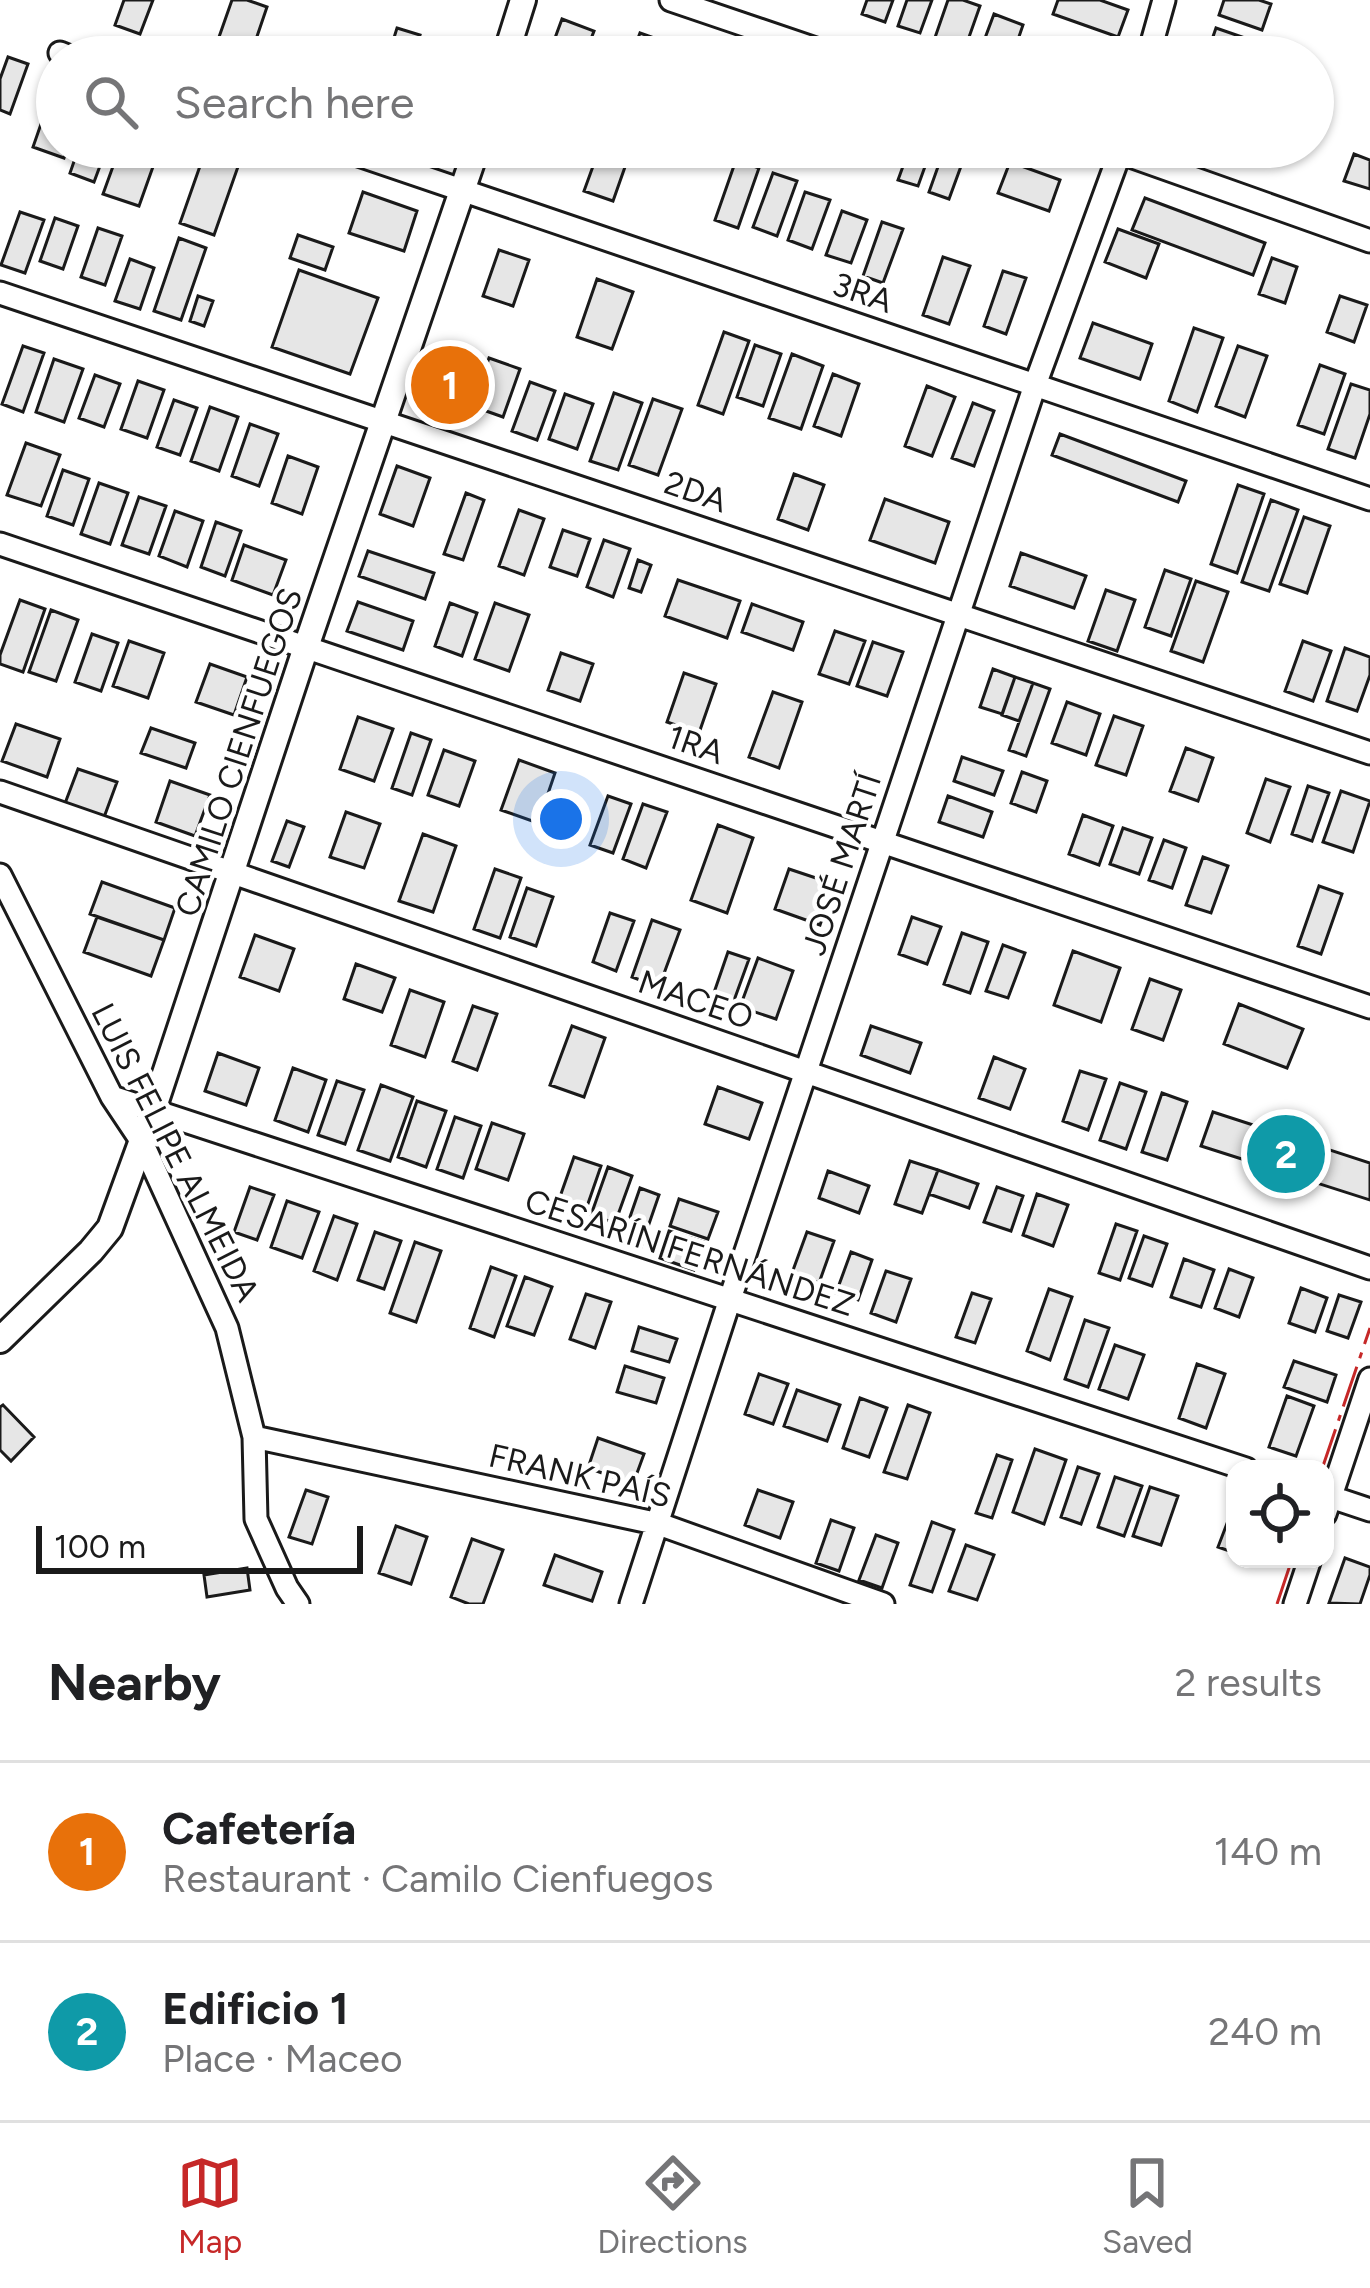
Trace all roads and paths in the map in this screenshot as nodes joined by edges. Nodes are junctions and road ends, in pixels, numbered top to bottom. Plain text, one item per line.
1 (523, 0) edge
2 (671, 0) edge
3 (1164, 0) edge
4 (512, 36) edge
5 (777, 36) edge
6 (1154, 36) edge
7 (397, 168) edge
8 (471, 168) edge
9 (1109, 168) edge
10 (1168, 168) edge
11 (464, 191) junction
12 (1370, 241) edge
13 (0, 293) edge
14 (1035, 385) junction
15 (385, 422) junction
16 (1370, 499) edge
17 (0, 544) edge
18 (958, 614) junction
19 (306, 647) junction
20 (1370, 753) edge
21 (0, 792) edge
22 (883, 842) junction
23 (233, 873) junction
24 (0, 875) edge
25 (1370, 1007) edge
26 (807, 1073) junction
27 (112, 1097) junction
28 (153, 1110) junction
29 (142, 1142) junction
30 (1370, 1268) edge
31 (730, 1300) junction
32 (4, 1328) edge
33 (1370, 1379) edge
34 (254, 1437) junction
35 (1226, 1462) edge
36 (1334, 1482) edge
37 (1334, 1503) edge
38 (1370, 1510) edge
39 (659, 1524) junction
40 (1307, 1568) edge
41 (298, 1604) edge
42 (631, 1604) edge
43 (883, 1604) edge
44 (1295, 1604) edge

1 - 4 street
2 - 5 street
3 - 6 street
7 - 11 street, 3RA
8 - 11 street, CAMILO CIENFUEGOS
9 - 14 street, JOSÉ MARTÍ
10 - 12 street
11 - 14 street, 3RA
11 - 15 street, CAMILO CIENFUEGOS
13 - 15 street, 2DA
14 - 16 street, 3RA
14 - 18 street, JOSÉ MARTÍ
15 - 18 street, 2DA
15 - 19 street, CAMILO CIENFUEGOS
17 - 19 street, 1RA
18 - 20 street, 2DA
18 - 22 street, JOSÉ MARTÍ
19 - 22 street, 1RA
19 - 23 street, CAMILO CIENFUEGOS
21 - 23 street, MACEO
22 - 25 street, 1RA
22 - 26 street, JOSÉ MARTÍ
23 - 26 street, MACEO
23 - 28 street, CAMILO CIENFUEGOS
24 - 27 street, LUIS FELIPE ALMEIDA
26 - 30 street, MACEO
26 - 31 street, JOSÉ MARTÍ
27 - 28 street, CESARÍN FERNÁNDEZ
27 - 29 street, LUIS FELIPE ALMEIDA
28 - 29 street, CAMILO CIENFUEGOS
28 - 31 street, CESARÍN FERNÁNDEZ
29 - 32 street, CAMILO CIENFUEGOS
29 - 34 street, LUIS FELIPE ALMEIDA
31 - 35 street, CESARÍN FERNÁNDEZ
31 - 39 street, JOSÉ MARTÍ
33 - 36 street
34 - 39 street, FRANK PAÍS
34 - 41 street, LUIS FELIPE ALMEIDA
37 - 38 street
39 - 42 street, JOSÉ MARTÍ
39 - 43 street, FRANK PAÍS
40 - 44 street

